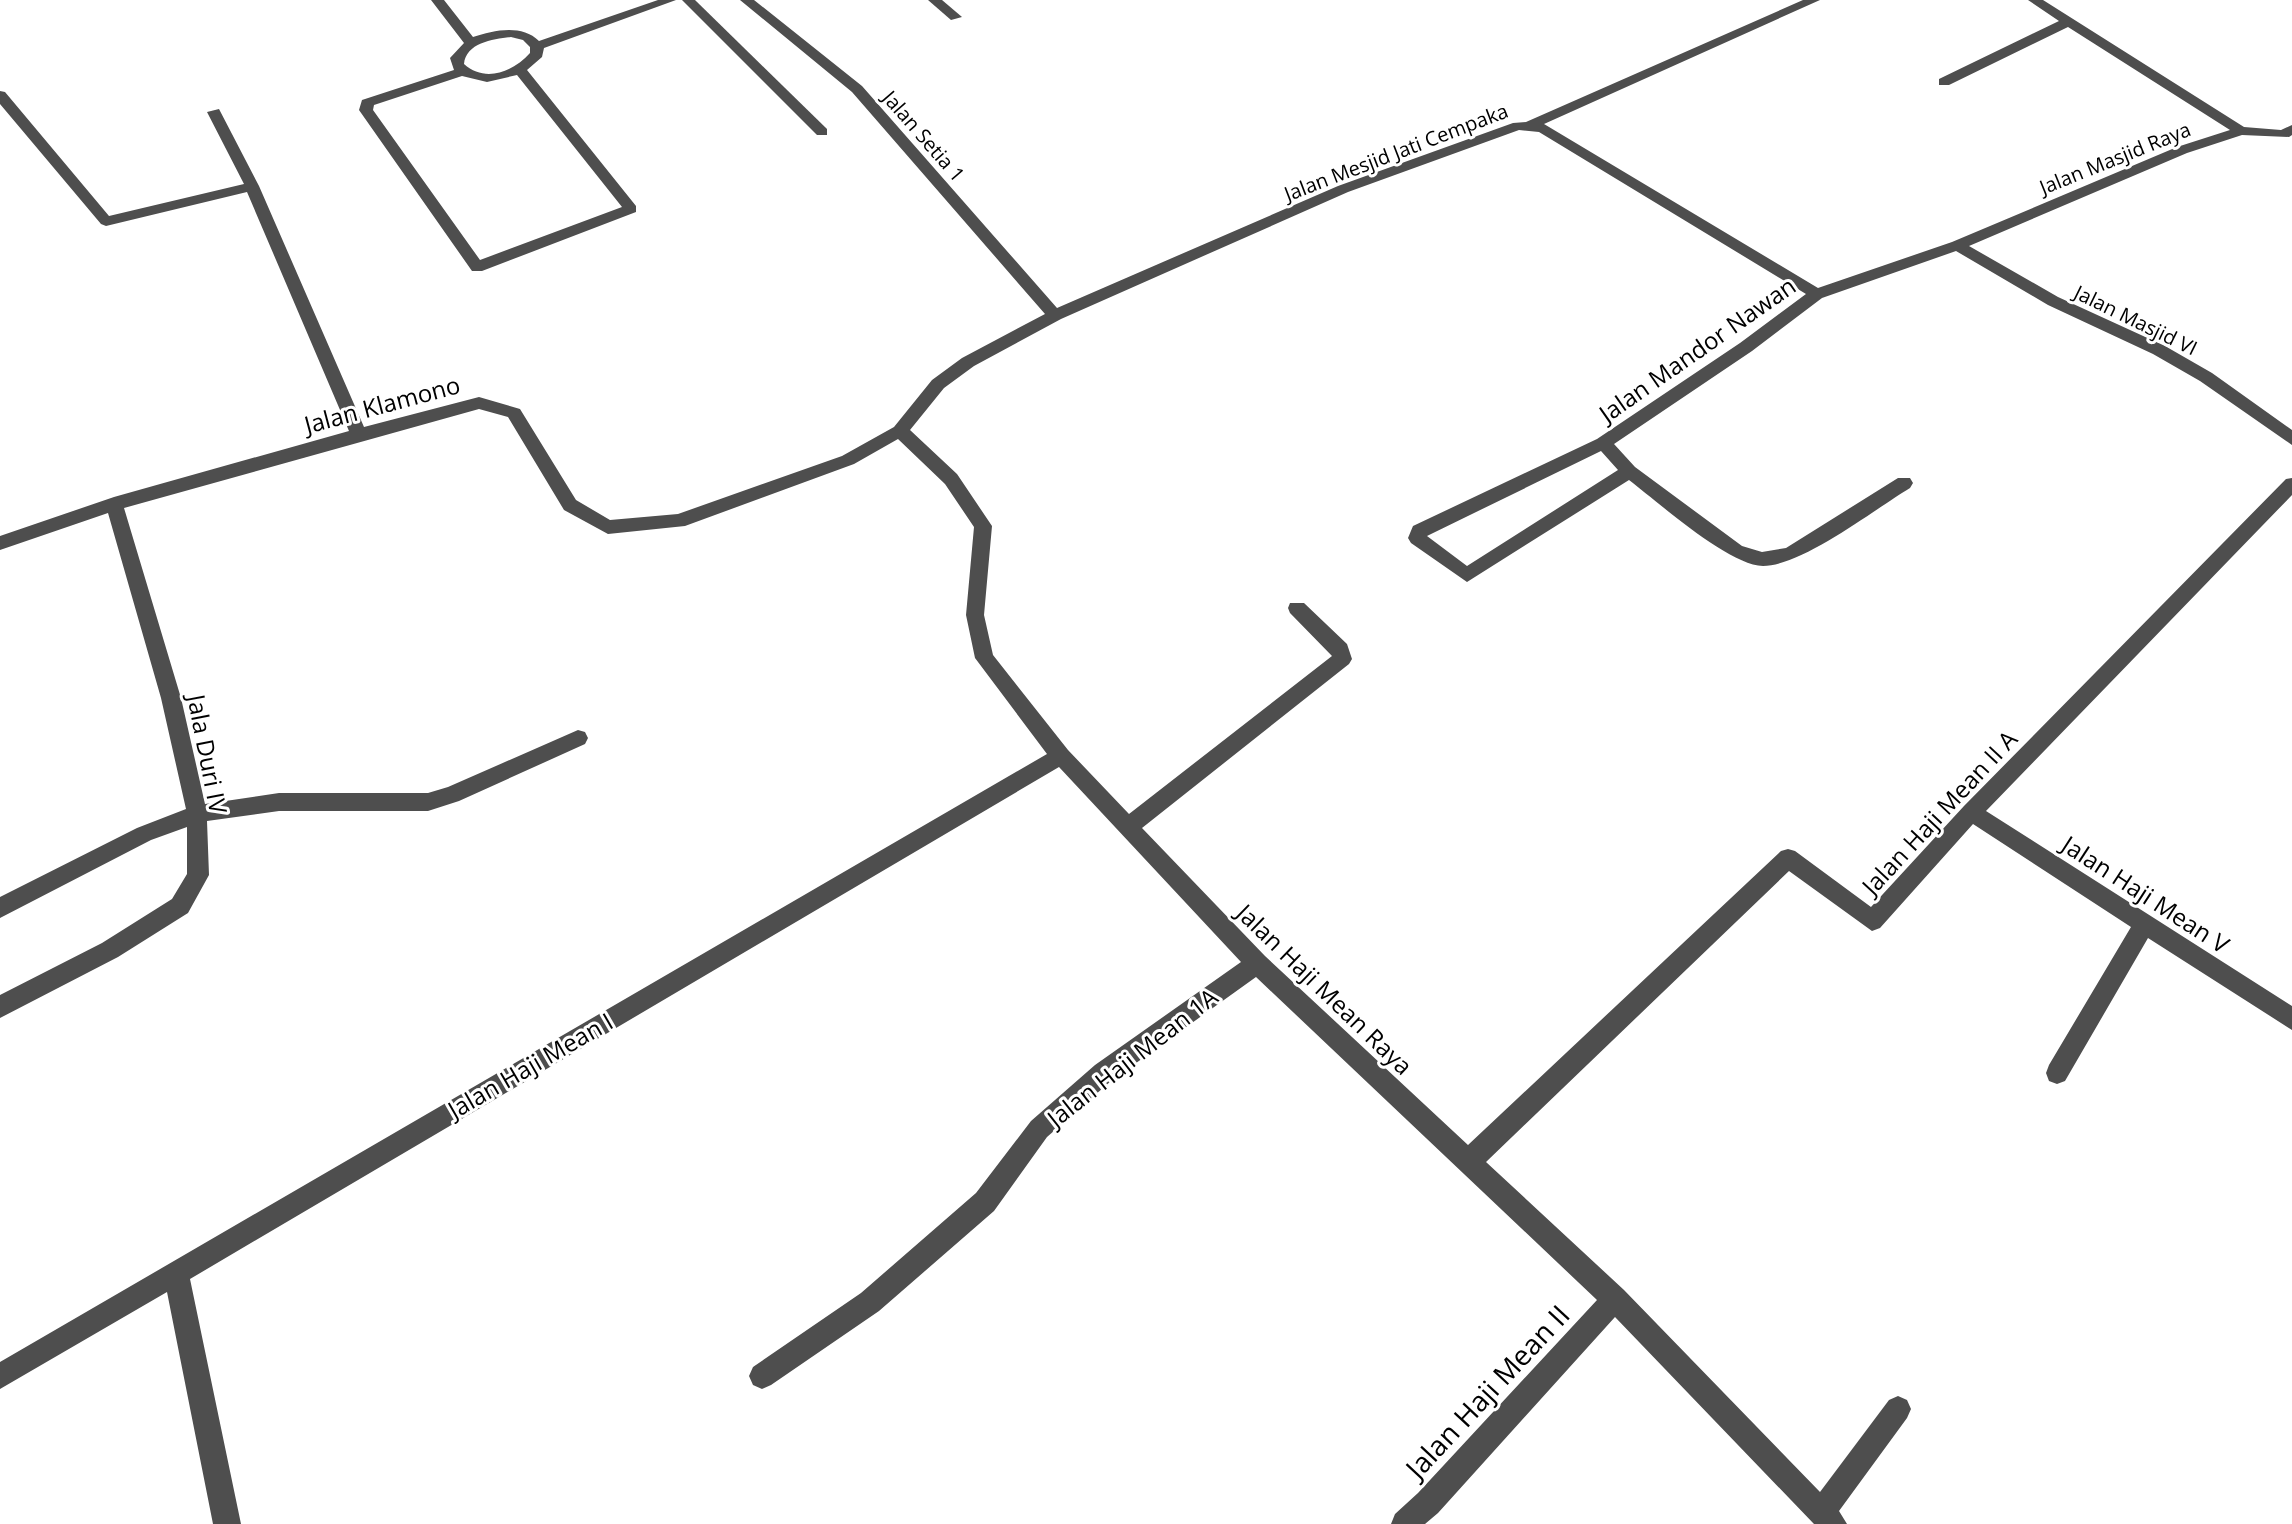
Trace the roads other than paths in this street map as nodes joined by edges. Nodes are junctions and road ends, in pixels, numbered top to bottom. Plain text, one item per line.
1 (437, 0) edge
2 (670, 0) edge
3 (688, 0) edge
4 (746, 0) edge
5 (934, 0) edge
6 (1814, 0) edge
7 (2034, 0) edge
8 (956, 17) dead end
9 (2068, 22) junction
10 (471, 43) junction
11 (537, 46) junction
12 (520, 70) junction
13 (463, 71) junction
14 (1944, 82) dead end
15 (0, 95) edge
16 (214, 112) dead end
17 (1531, 125) junction
18 (2241, 131) junction
19 (822, 132) dead end
20 (2289, 134) edge
21 (252, 186) junction
22 (1957, 245) junction
23 (1817, 294) junction
24 (1055, 315) junction
25 (900, 431) junction
26 (359, 434) junction
27 (2292, 439) edge
28 (1603, 443) junction
29 (1629, 471) junction
30 (1904, 483) dead end
31 (2292, 484) edge
32 (114, 504) junction
33 (0, 543) edge
34 (1297, 608) dead end
35 (578, 738) dead end
36 (1061, 756) junction
37 (1971, 812) junction
38 (197, 814) junction
39 (1128, 827) junction
40 (0, 908) edge
41 (2145, 924) junction
42 (1257, 963) junction
43 (0, 1007) edge
44 (2292, 1019) edge
45 (2057, 1073) dead end
46 (1467, 1163) junction
47 (176, 1273) junction
48 (1615, 1299) junction
49 (0, 1376) edge
50 (762, 1376) dead end
51 (1898, 1409) dead end
52 (1827, 1518) edge
53 (227, 1524) edge
54 (1405, 1524) edge

1 - 10 street
2 - 11 street
3 - 19 street
4 - 24 street, Jalan Setia 1
5 - 8 street
6 - 17 street
7 - 9 street
9 - 14 street
9 - 18 street
10 - 11 street
10 - 13 street
11 - 12 street
12 - 13 street
12 - 13 street
15 - 21 street
16 - 21 street
17 - 23 street, Jalan Mesjid Jati Cempaka
17 - 24 street, Jalan Mesjid Jati Cempaka
18 - 20 street, Jalan Masjid Raya
18 - 22 street, Jalan Masjid Raya
21 - 26 street
22 - 23 street
22 - 27 street, Jalan Masjid VI
23 - 28 street, Jalan Mandor Nawan
24 - 25 street, Jalan Klamono
25 - 26 street, Jalan Klamono
25 - 36 street, Jalan Haji Mean Raya
26 - 32 street, Jalan Klamono
28 - 29 street
28 - 29 street, Jalan Mandor Nawan
29 - 30 street
31 - 37 street, Jalan Haji Mean II A
32 - 33 street, Jalan Klamono
32 - 38 street, Jala Duri IV
34 - 39 street
35 - 38 street
36 - 39 street, Jalan Haji Mean Raya
36 - 47 street, Jalan Haji Mean I
37 - 41 street, Jalan Haji Mean V
37 - 46 street, Jalan Haji Mean II A
38 - 40 street
38 - 43 street, Jala Duri IV
39 - 42 street, Jalan Haji Mean Raya
41 - 44 street, Jalan Haji Mean V
41 - 45 street
42 - 46 street, Jalan Haji Mean Raya
42 - 50 street, Jalan Haji Mean 1A
46 - 48 street, Jalan Haji Mean Raya
47 - 49 street, Jalan Haji Mean I
47 - 53 street
48 - 52 street, Jalan Haji Mean Raya
48 - 54 street, Jalan Haji Mean II
51 - 52 street

